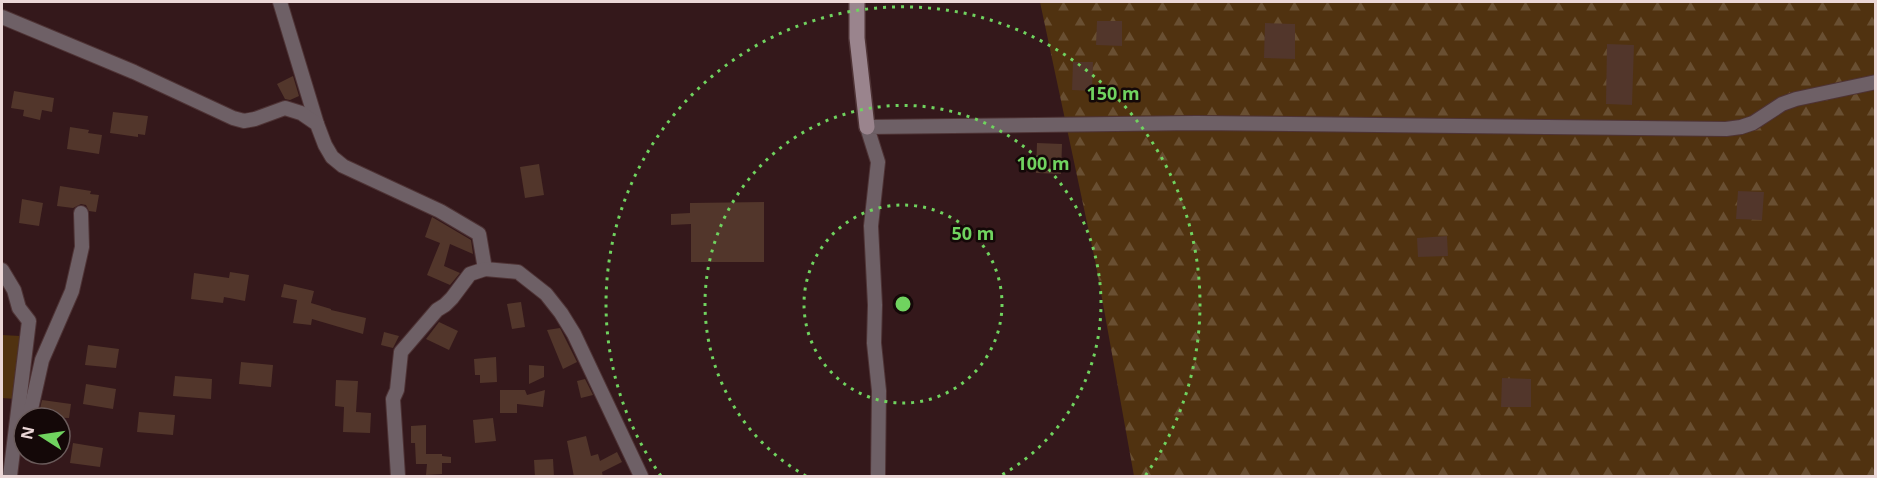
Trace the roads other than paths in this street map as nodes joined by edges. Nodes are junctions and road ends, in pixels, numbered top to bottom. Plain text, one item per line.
1 (280, 2) edge
2 (857, 2) edge
3 (2, 17) edge
4 (1875, 82) edge
5 (317, 124) junction
6 (867, 127) junction
7 (81, 213) dead end
8 (486, 269) junction
9 (2, 270) edge
10 (32, 406) edge
11 (11, 471) edge
12 (398, 477) edge
13 (641, 477) edge
14 (878, 477) edge

1 - 5 street
2 - 6 street
3 - 5 street
4 - 6 street
5 - 8 street
6 - 14 street
7 - 10 street
8 - 12 street
8 - 13 street
9 - 11 street

